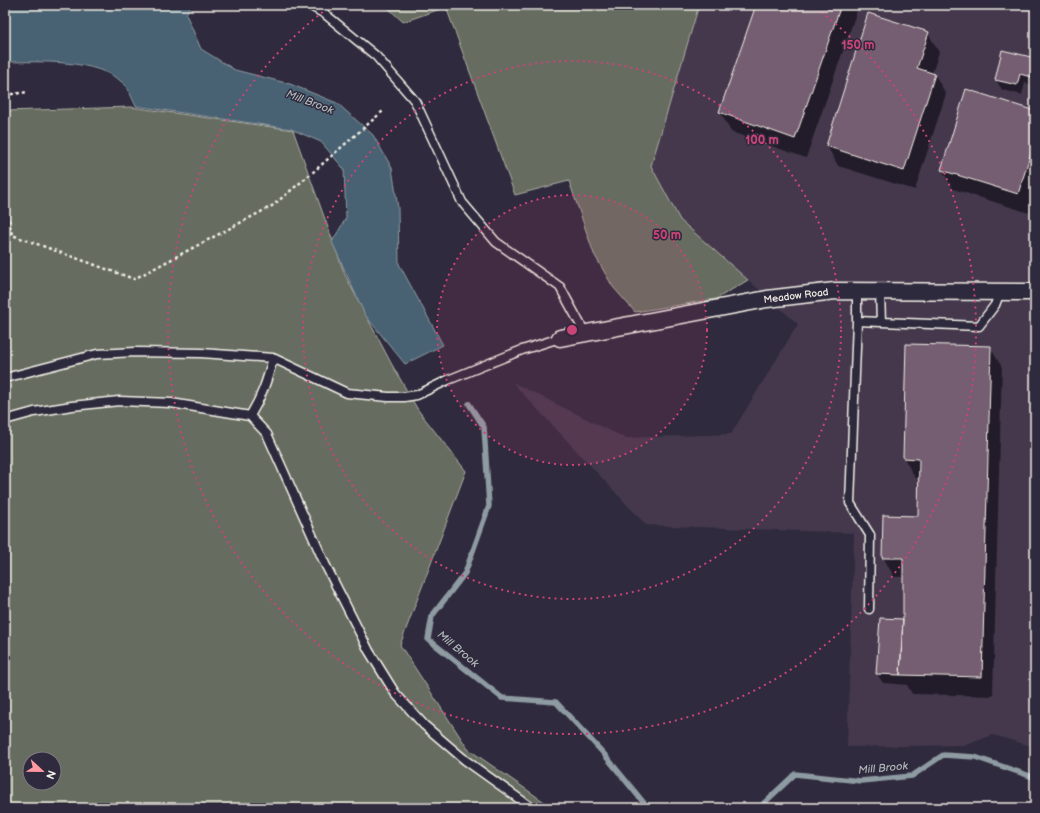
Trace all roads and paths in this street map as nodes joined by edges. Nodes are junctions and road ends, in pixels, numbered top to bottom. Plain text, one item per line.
1 (309, 5) edge
2 (322, 5) edge
3 (325, 14) junction
4 (28, 92) dead end
5 (5, 95) edge
6 (383, 111) dead end
7 (5, 202) edge
8 (857, 291) junction
9 (880, 291) junction
10 (1000, 292) junction
11 (1035, 292) edge
12 (857, 321) junction
13 (881, 322) junction
14 (585, 334) junction
15 (560, 338) joint
16 (273, 358) junction
17 (5, 378) edge
18 (250, 416) junction
19 (5, 420) edge
20 (869, 609) dead end
21 (532, 808) edge

1 - 3 lane
2 - 3 lane
3 - 14 lane
4 - 5 path
6 - 7 path
8 - 9 street, Meadow Road
8 - 12 lane
8 - 14 street, Meadow Road
9 - 10 street, Meadow Road
9 - 13 lane
10 - 11 street, Meadow Road
10 - 13 lane
12 - 13 lane
12 - 20 lane
14 - 15 street, Meadow Road
15 - 16 lane
16 - 17 lane
16 - 18 lane
18 - 19 lane
18 - 21 lane

